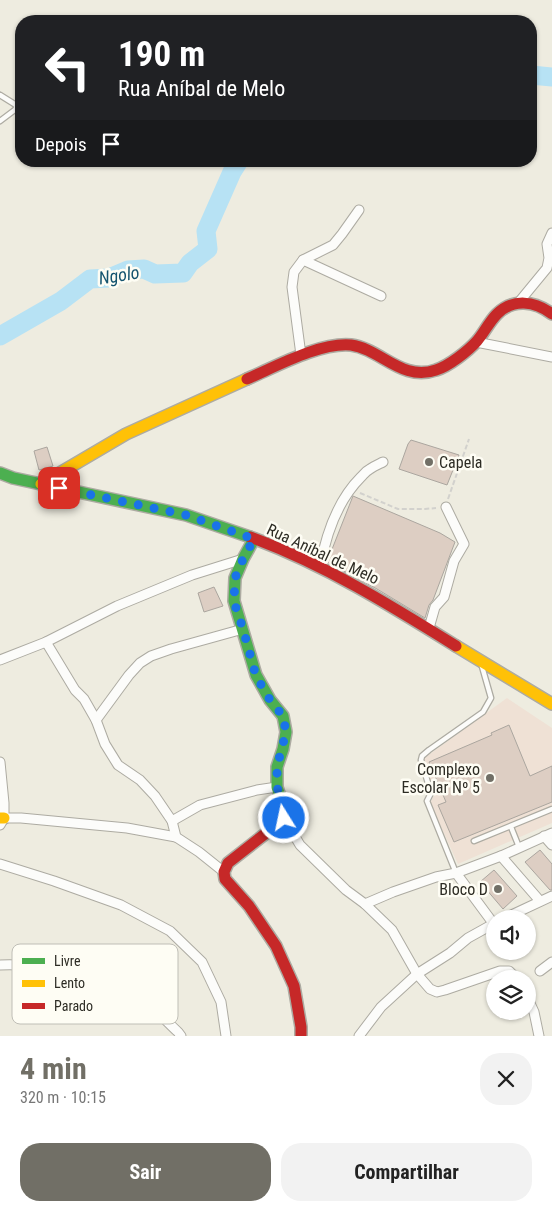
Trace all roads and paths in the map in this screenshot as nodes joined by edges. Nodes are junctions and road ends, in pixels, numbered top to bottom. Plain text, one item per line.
1 (0, 95) edge
2 (15, 104) edge
3 (15, 110) edge
4 (0, 121) edge
5 (359, 210) dead end
6 (552, 233) edge
7 (303, 260) junction
8 (382, 296) dead end
9 (519, 302) junction
10 (552, 314) edge
11 (476, 342) junction
12 (301, 355) junction
13 (552, 357) edge
14 (469, 439) dead end
15 (383, 462) dead end
16 (0, 473) edge
17 (40, 484) junction
18 (358, 492) dead end
19 (446, 506) junction
20 (254, 539) junction
21 (243, 559) junction
22 (320, 567) junction
23 (429, 628) junction
24 (243, 629) junction
25 (46, 642) junction
26 (480, 659) junction
27 (0, 660) edge
28 (552, 704) edge
29 (96, 720) junction
30 (0, 762) edge
31 (277, 787) junction
32 (552, 809) edge
33 (284, 818) junction
34 (1, 820) edge
35 (172, 821) junction
36 (511, 827) junction
37 (548, 834) edge
38 (176, 837) junction
39 (474, 842) dead end
40 (552, 846) edge
41 (519, 848) junction
42 (500, 856) junction
43 (0, 864) edge
44 (224, 872) junction
45 (456, 873) junction
46 (552, 896) edge
47 (540, 901) junction
48 (365, 904) junction
49 (522, 910) edge
50 (486, 912) edge
51 (486, 928) edge
52 (552, 962) edge
53 (540, 971) dead end
54 (417, 974) junction
55 (486, 976) edge
56 (536, 1020) edge
57 (169, 1024) edge
58 (181, 1036) edge
59 (226, 1036) edge
60 (300, 1036) edge
61 (360, 1036) edge
62 (539, 1036) edge

1 - 2 lane
3 - 4 lane
5 - 7 street
6 - 9 street
7 - 8 street
7 - 12 street
9 - 10 street
9 - 11 street
11 - 12 street
11 - 13 street
12 - 17 street
14 - 19 path
15 - 22 street
16 - 17 street, Rua Aníbal de Melo
17 - 20 street, Rua Aníbal de Melo
18 - 19 path
19 - 23 street
20 - 21 street
20 - 22 street, Rua Aníbal de Melo
21 - 24 street
21 - 25 street
22 - 23 street, Rua Aníbal de Melo
23 - 26 street, Rua Aníbal de Melo
24 - 29 street
24 - 31 street
25 - 27 street
25 - 29 street
26 - 28 street, Rua Aníbal de Melo
26 - 45 lane
29 - 35 street
30 - 34 street
31 - 33 street
31 - 35 street
32 - 36 lane
33 - 44 street
33 - 48 street
34 - 38 street
35 - 38 street
36 - 39 lane
36 - 41 lane
37 - 40 street
37 - 41 street
38 - 44 street
41 - 42 street
42 - 45 street
42 - 47 street
43 - 59 street
44 - 60 street
45 - 48 street
45 - 50 street
46 - 47 street
47 - 49 street
48 - 54 street
51 - 54 street
52 - 53 street
54 - 55 street
54 - 61 street
56 - 62 street
57 - 58 street

